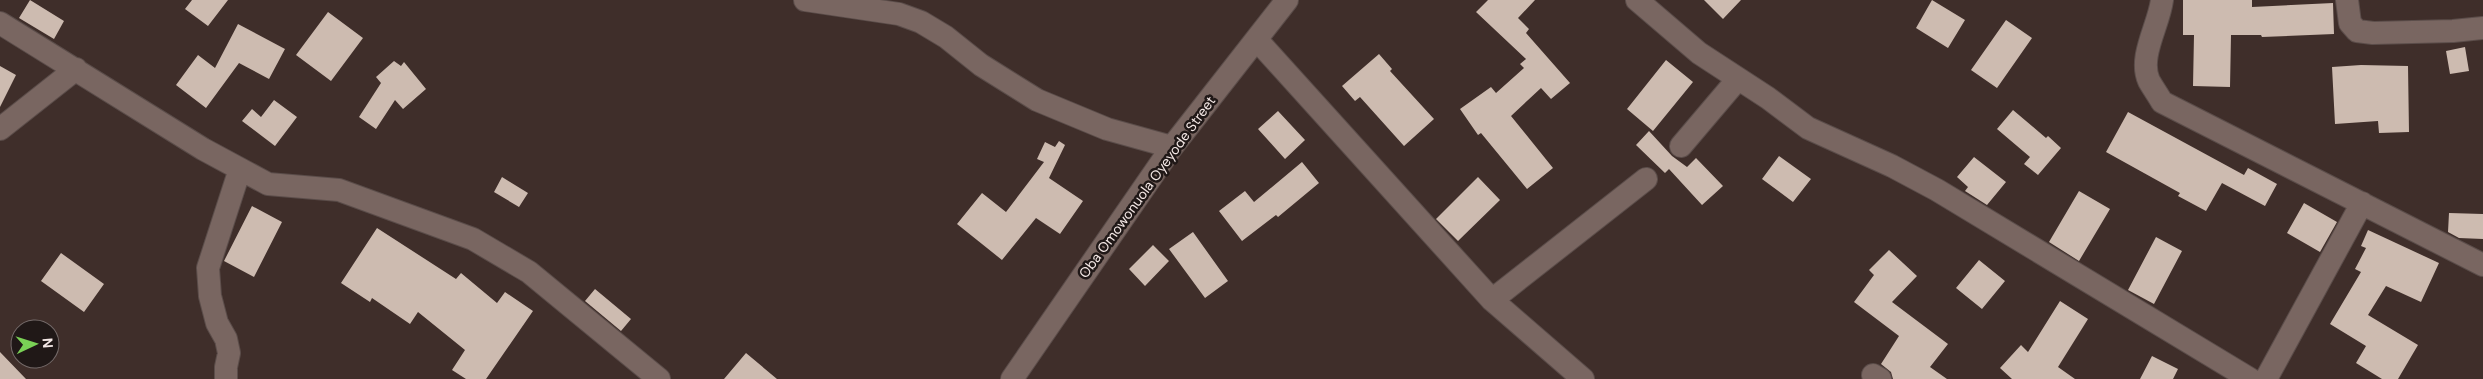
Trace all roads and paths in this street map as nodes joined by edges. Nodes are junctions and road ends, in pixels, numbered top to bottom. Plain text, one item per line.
1 (805, 0) edge
2 (1287, 0) edge
3 (1637, 0) edge
4 (2162, 0) edge
5 (2347, 0) edge
6 (0, 23) edge
7 (2483, 28) edge
8 (1257, 40) junction
9 (76, 69) junction
10 (1737, 80) junction
11 (0, 129) edge
12 (1681, 146) dead end
13 (1172, 147) junction
14 (240, 169) junction
15 (1646, 179) dead end
16 (2362, 203) junction
17 (2483, 265) edge
18 (1492, 300) junction
19 (226, 379) edge
20 (659, 379) edge
21 (1012, 379) edge
22 (1583, 379) edge
23 (2250, 379) edge
24 (2266, 379) edge

1 - 13 street
2 - 8 street, Oba Omowonuola Oyeyode Street
3 - 10 street
4 - 16 street
5 - 7 street
6 - 9 street
8 - 13 street, Oba Omowonuola Oyeyode Street
8 - 18 street
9 - 11 street
9 - 14 street
10 - 12 street
10 - 23 street
13 - 21 street, Oba Omowonuola Oyeyode Street
14 - 19 street
14 - 20 street
15 - 18 street
16 - 17 street
16 - 24 street
18 - 22 street

